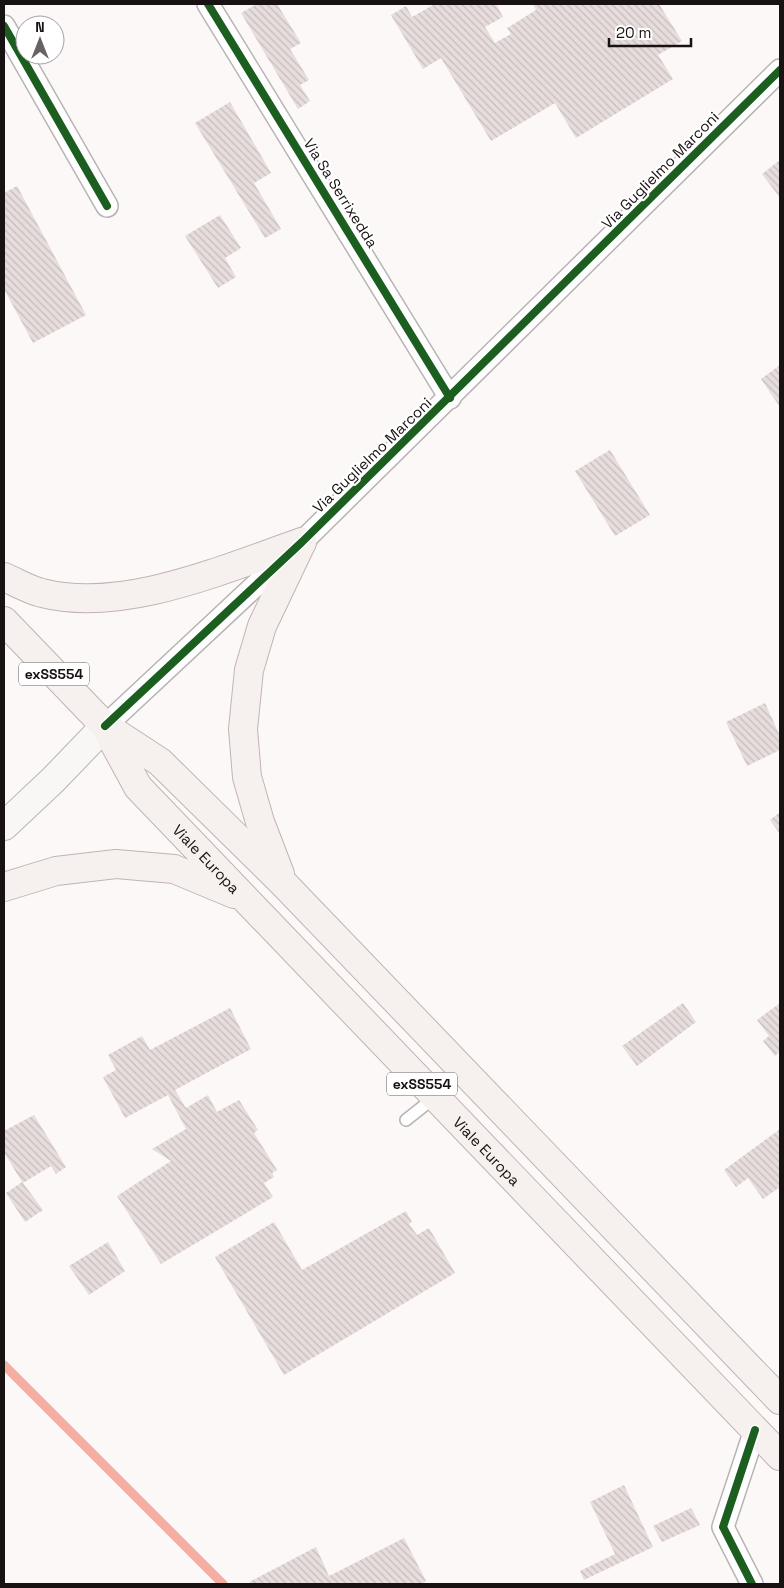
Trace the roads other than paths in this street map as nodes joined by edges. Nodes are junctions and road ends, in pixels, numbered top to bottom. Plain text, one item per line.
1 (208, 4) edge
2 (4, 26) edge
3 (780, 70) edge
4 (107, 206) dead end
5 (450, 398) junction
6 (302, 542) junction
7 (4, 577) edge
8 (4, 621) edge
9 (105, 726) junction
10 (4, 826) edge
11 (284, 883) junction
12 (4, 887) edge
13 (246, 900) junction
14 (435, 1097) junction
15 (406, 1120) dead end
16 (780, 1400) edge
17 (755, 1430) junction
18 (780, 1456) edge
19 (752, 1584) edge

1 - 5 street, Via Sa Serrixedda
2 - 4 street
3 - 5 street, Via Guglielmo Marconi
5 - 6 street, Via Guglielmo Marconi
6 - 7 main road
6 - 9 street, Via Guglielmo Marconi
6 - 11 main road
8 - 9 main road, Viale Europa / exSS554
9 - 10 main road, Via Guglielmo Marconi
9 - 11 main road, Viale Europa / exSS554
9 - 13 main road, Viale Europa / exSS554
11 - 16 main road, Viale Europa / exSS554
12 - 13 main road
13 - 14 main road, Viale Europa / exSS554
14 - 15 lane
14 - 17 main road, Viale Europa / exSS554
17 - 18 main road, Viale Europa / exSS554
17 - 19 street

